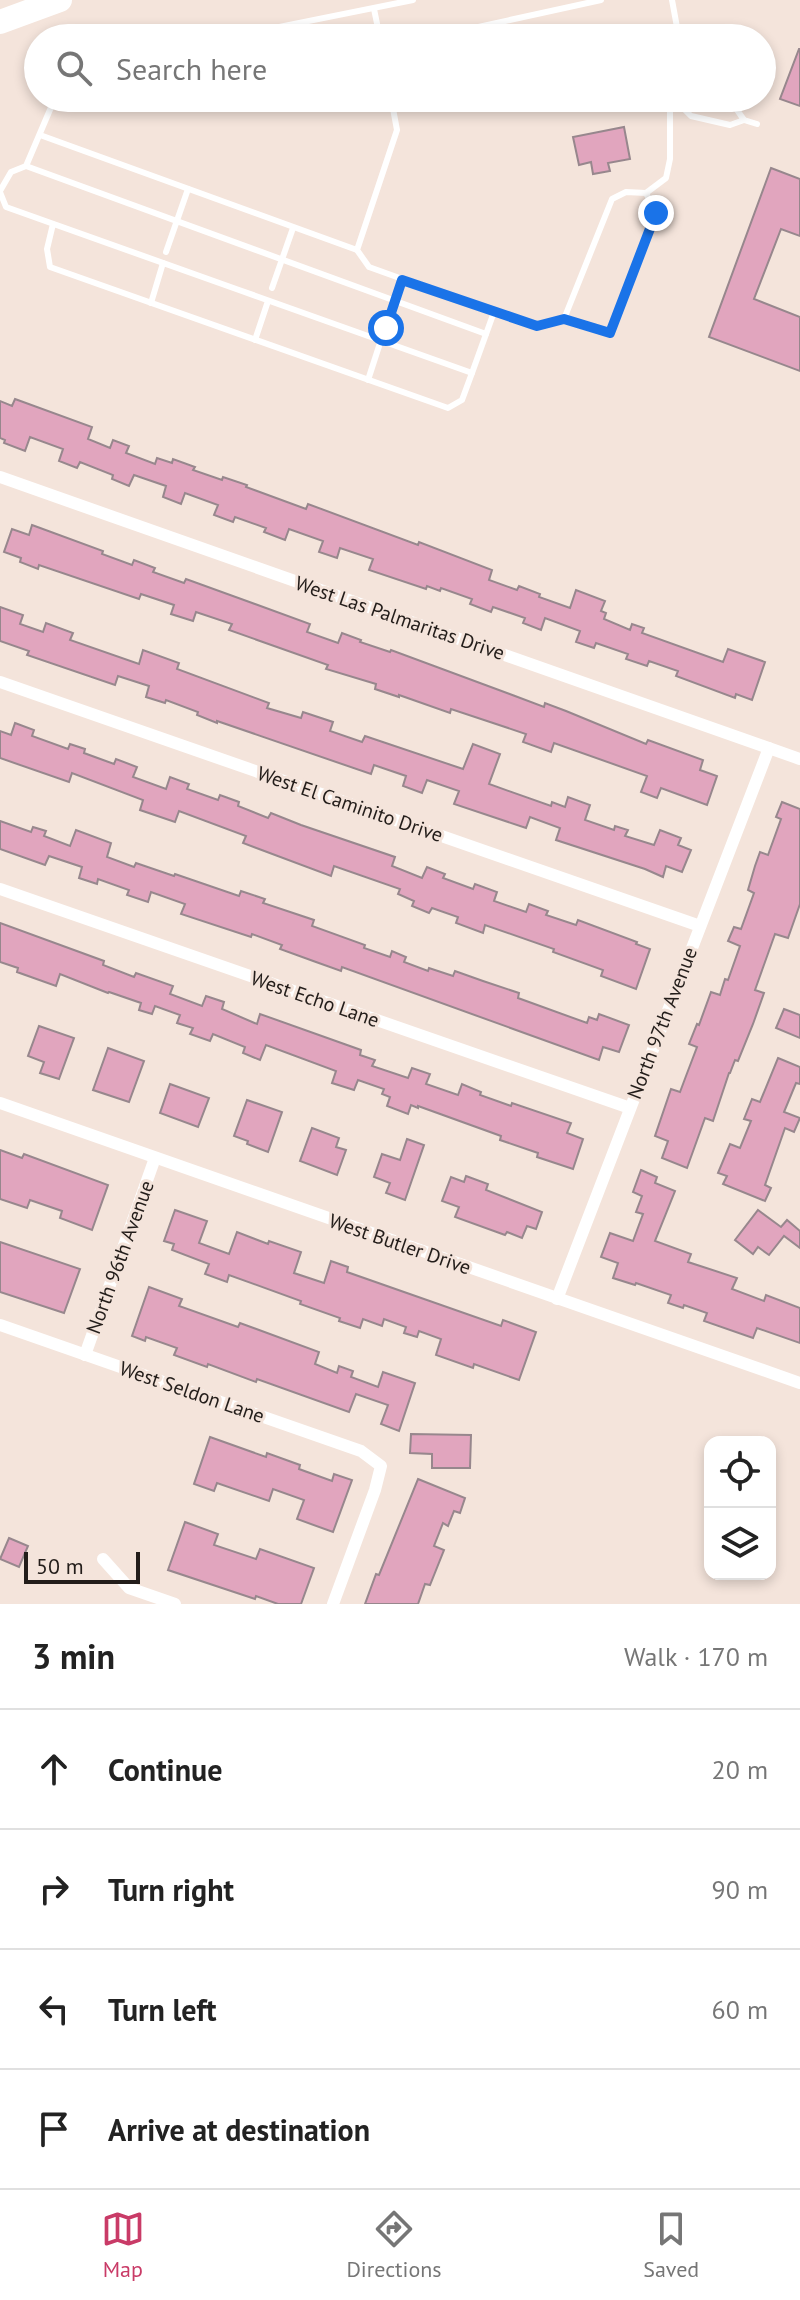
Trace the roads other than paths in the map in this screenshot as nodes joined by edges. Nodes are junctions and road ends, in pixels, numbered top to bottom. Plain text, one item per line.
1 (60, 0) edge
2 (413, 0) edge
3 (601, 0) edge
4 (672, 0) edge
5 (374, 9) junction
6 (0, 22) edge
7 (296, 24) edge
8 (377, 24) edge
9 (492, 24) edge
10 (676, 24) edge
11 (49, 112) edge
12 (394, 112) edge
13 (670, 112) edge
14 (687, 112) edge
15 (738, 112) edge
16 (744, 120) junction
17 (757, 124) dead end
18 (40, 135) junction
19 (26, 166) junction
20 (188, 189) junction
21 (0, 192) edge
22 (646, 193) junction
23 (177, 221) junction
24 (53, 224) junction
25 (293, 228) junction
26 (357, 250) junction
27 (166, 252) dead end
28 (282, 260) junction
29 (163, 263) junction
30 (402, 280) junction
31 (272, 288) dead end
32 (268, 301) junction
33 (395, 301) junction
34 (151, 303) junction
35 (494, 312) junction
36 (564, 319) junction
37 (386, 328) dead end
38 (486, 334) junction
39 (255, 340) junction
40 (381, 340) junction
41 (472, 373) junction
42 (368, 380) junction
43 (0, 477) edge
44 (0, 682) edge
45 (769, 748) junction
46 (800, 759) edge
47 (0, 889) edge
48 (700, 926) junction
49 (0, 1103) edge
50 (630, 1108) junction
51 (155, 1158) junction
52 (557, 1299) junction
53 (0, 1325) edge
54 (85, 1355) junction
55 (800, 1383) edge
56 (103, 1559) dead end
57 (175, 1604) edge
58 (333, 1604) edge

1 - 6 highway
2 - 5 lane
3 - 9 lane
4 - 10 lane
5 - 7 lane
5 - 8 lane
11 - 18 lane
12 - 26 lane
13 - 22 lane
14 - 16 lane
15 - 16 lane
16 - 17 lane
18 - 19 lane
18 - 20 lane
19 - 21 lane
19 - 23 lane
20 - 23 lane
20 - 25 lane
21 - 24 lane
22 - 36 lane
22 - 36 lane
23 - 27 lane
23 - 28 lane
24 - 29 lane
24 - 34 lane
25 - 26 lane
25 - 28 lane
26 - 30 lane
28 - 31 lane
28 - 33 lane
29 - 32 lane
29 - 34 lane
30 - 33 lane
30 - 35 lane
32 - 39 lane
32 - 40 lane
33 - 37 lane
33 - 38 lane
34 - 39 lane
35 - 36 lane
35 - 38 lane
38 - 41 lane
39 - 42 lane
40 - 41 lane
40 - 42 lane
41 - 42 lane
43 - 45 street, West Las Palmaritas Drive
44 - 48 street, West El Caminito Drive
45 - 46 street, West Las Palmaritas Drive
45 - 48 street, North 97th Avenue
47 - 50 street, West Echo Lane
48 - 50 street, North 97th Avenue
49 - 51 street, West Butler Drive
50 - 52 street, North 97th Avenue
51 - 52 street, West Butler Drive
51 - 54 street, North 96th Avenue
52 - 55 street, West Butler Drive
53 - 54 street, West Seldon Lane
54 - 58 street, West Seldon Lane
56 - 57 street

